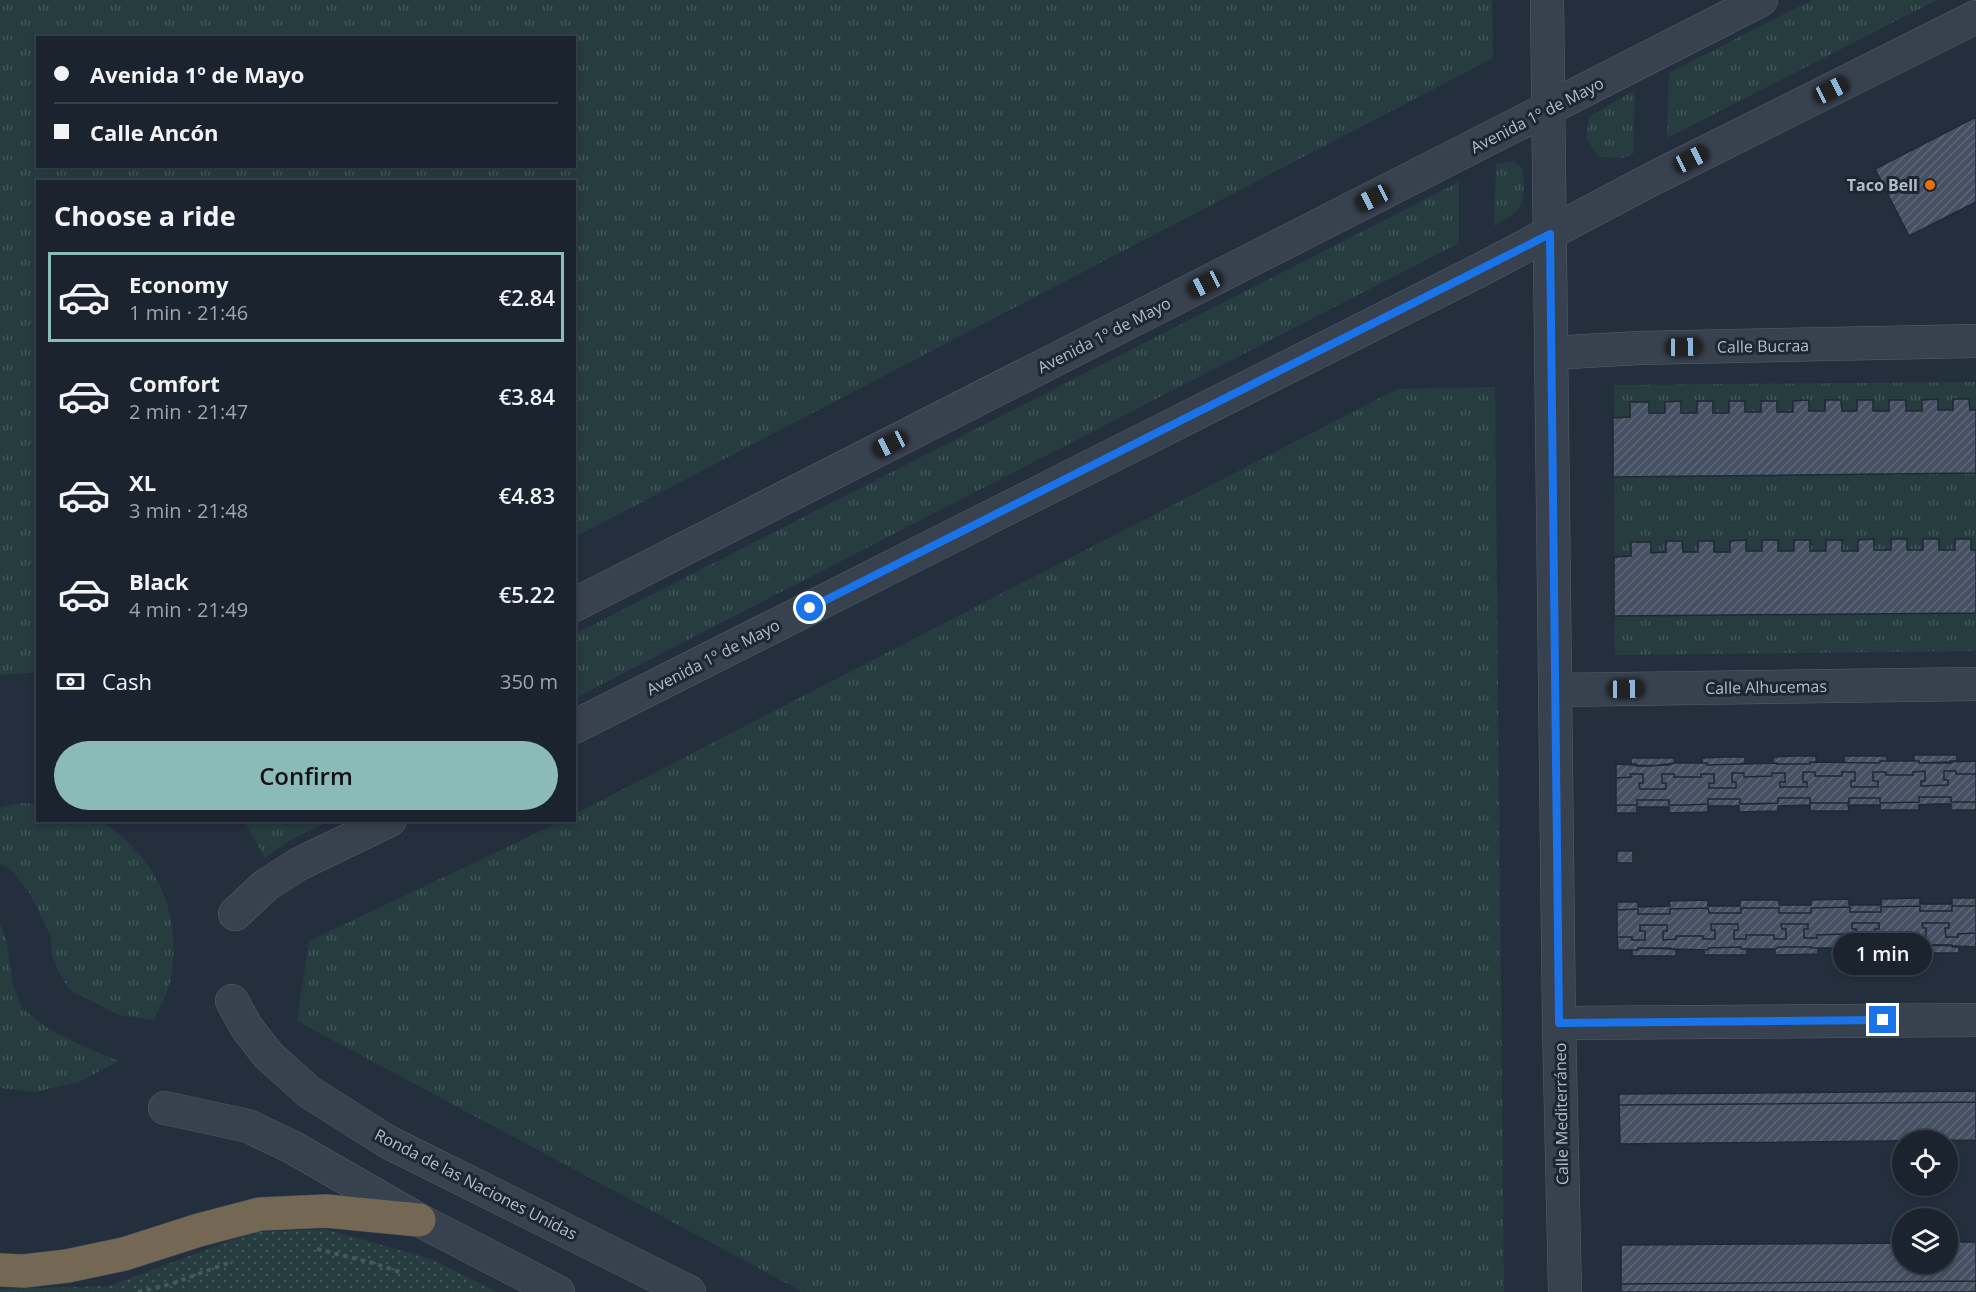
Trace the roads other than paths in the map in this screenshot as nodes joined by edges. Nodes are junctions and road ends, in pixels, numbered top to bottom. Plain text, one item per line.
1 (1547, 0) edge
2 (1761, 0) edge
3 (1976, 16) edge
4 (1548, 110) junction
5 (1550, 234) junction
6 (1976, 341) edge
7 (1551, 353) junction
8 (576, 604) edge
9 (1976, 684) edge
10 (1556, 690) junction
11 (576, 726) edge
12 (386, 822) edge
13 (235, 915) dead end
14 (232, 1001) dead end
15 (1976, 1020) edge
16 (1559, 1023) junction
17 (165, 1108) dead end
18 (419, 1220) junction
19 (0, 1270) edge
20 (558, 1292) edge
21 (689, 1292) edge
22 (1565, 1292) edge

1 - 4 street, Calle Mediterráneo
2 - 4 street, Avenida 1º de Mayo
3 - 5 street, Avenida 1º de Mayo
4 - 5 street, Calle Mediterráneo
4 - 8 street, Avenida 1º de Mayo
5 - 7 street, Calle Mediterráneo
5 - 11 street, Avenida 1º de Mayo
6 - 7 street, Calle Bucraa
7 - 10 street, Calle Mediterráneo
9 - 10 street, Calle Alhucemas
10 - 16 street, Calle Mediterráneo
12 - 13 street
14 - 21 street, Ronda de las Naciones Unidas
15 - 16 street
16 - 22 street, Calle Mediterráneo
17 - 18 street
18 - 19 highway
18 - 20 street

